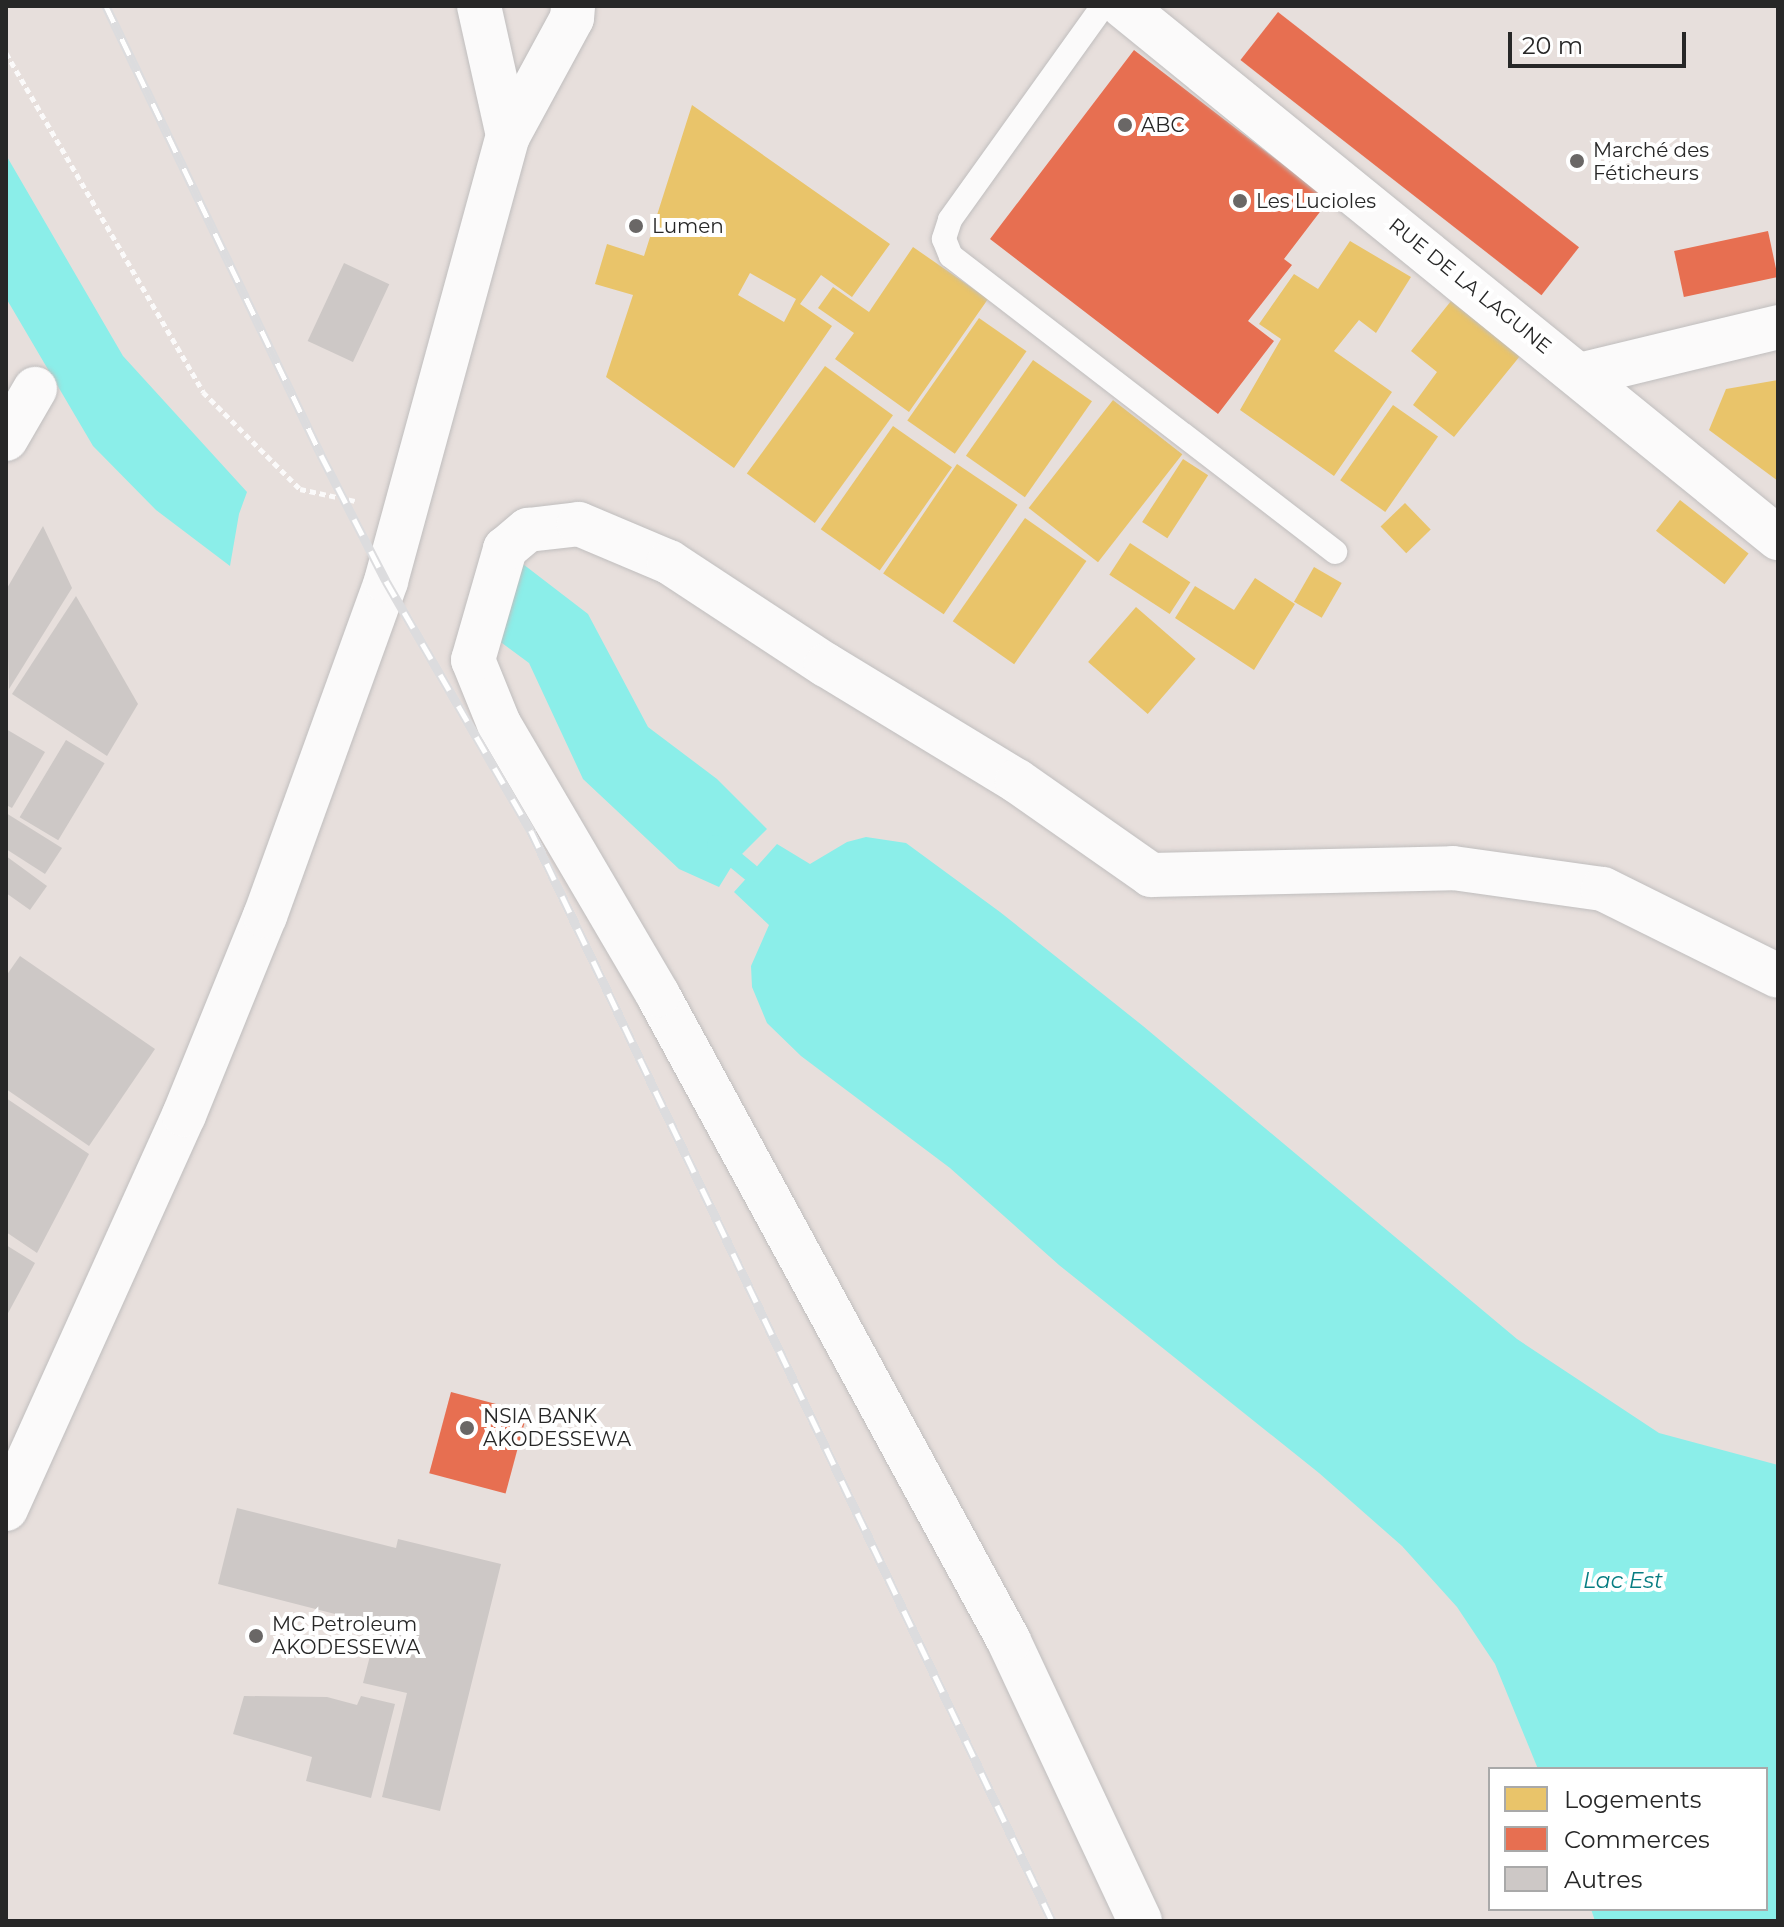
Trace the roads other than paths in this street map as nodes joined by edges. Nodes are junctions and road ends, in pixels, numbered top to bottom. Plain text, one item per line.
1 (479, 6) edge
2 (573, 6) edge
3 (1103, 6) edge
4 (1151, 13) edge
5 (508, 136) junction
6 (1778, 327) edge
7 (1580, 375) junction
8 (35, 389) dead end
9 (6, 439) edge
10 (1778, 538) edge
11 (1335, 552) dead end
12 (1778, 976) edge
13 (6, 1509) edge
14 (1140, 1921) edge

1 - 5 street
2 - 5 street
3 - 11 lane
4 - 7 street, RUE DE LA LAGUNE
5 - 13 street
6 - 7 street
7 - 10 street, RUE DE LA LAGUNE
8 - 9 street
12 - 14 street

